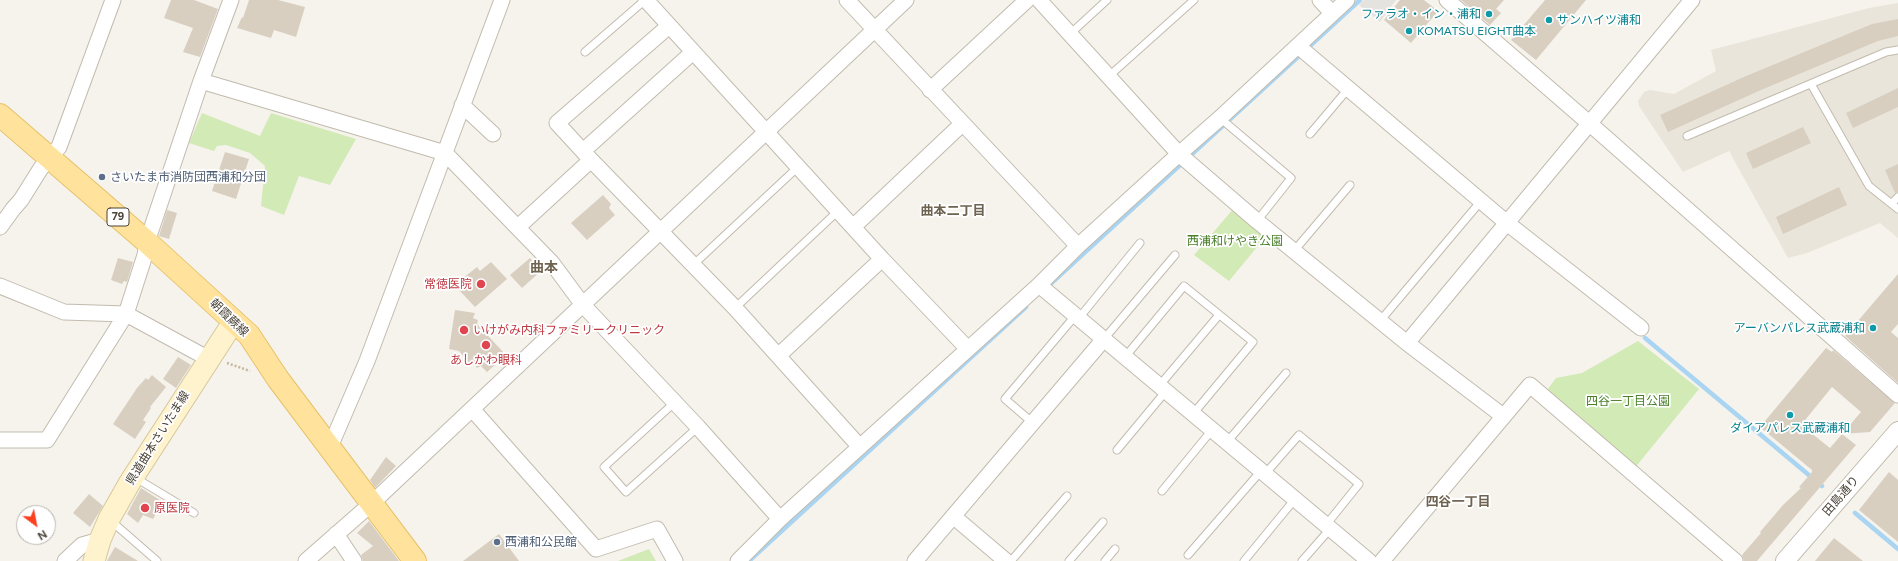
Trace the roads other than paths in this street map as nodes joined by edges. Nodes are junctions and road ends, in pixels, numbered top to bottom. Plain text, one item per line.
1 (113, 0) edge
2 (231, 0) edge
3 (645, 0) edge
4 (847, 0) edge
5 (906, 0) edge
6 (1027, 0) edge
7 (1039, 0) edge
8 (1107, 0) edge
9 (1194, 0) edge
10 (1320, 0) edge
11 (1347, 0) edge
12 (1447, 0) edge
13 (1692, 0) edge
14 (499, 1) edge
15 (1332, 13) junction
16 (669, 26) junction
17 (875, 30) junction
18 (1070, 34) junction
19 (1298, 46) junction
20 (1898, 50) edge
21 (585, 52) dead end
22 (693, 52) junction
23 (1108, 77) junction
24 (202, 81) junction
25 (1811, 84) junction
26 (1348, 89) junction
27 (930, 90) junction
28 (462, 105) junction
29 (0, 115) edge
30 (1220, 118) junction
31 (1589, 122) junction
32 (962, 124) junction
33 (767, 131) junction
34 (493, 134) dead end
35 (1310, 134) dead end
36 (1688, 136) dead end
37 (445, 153) junction
38 (1179, 154) junction
39 (587, 155) junction
40 (50, 158) junction
41 (798, 167) junction
42 (1350, 185) dead end
43 (1898, 197) edge
44 (1481, 201) junction
45 (1892, 203) junction
46 (1898, 209) edge
47 (838, 211) junction
48 (1257, 221) junction
49 (1508, 223) junction
50 (0, 227) edge
51 (518, 227) junction
52 (853, 227) junction
53 (660, 231) junction
54 (147, 242) junction
55 (1140, 243) dead end
56 (1078, 246) junction
57 (1294, 251) junction
58 (1175, 254) dead end
59 (882, 259) junction
60 (693, 265) junction
61 (1039, 285) junction
62 (0, 286) edge
63 (583, 305) junction
64 (735, 308) junction
65 (126, 314) junction
66 (1219, 315) junction
67 (1077, 317) junction
68 (234, 321) junction
69 (1380, 321) junction
70 (1641, 328) dead end
71 (1104, 339) junction
72 (1407, 343) junction
73 (967, 348) junction
74 (778, 356) junction
75 (1125, 357) junction
76 (209, 359) junction
77 (1286, 373) dead end
78 (1163, 389) junction
79 (1898, 395) edge
80 (674, 403) junction
81 (472, 409) junction
82 (1193, 414) junction
83 (1503, 416) junction
84 (1033, 423) junction
85 (698, 427) junction
86 (1212, 430) junction
87 (1898, 431) edge
88 (0, 440) edge
89 (1227, 442) junction
90 (330, 447) junction
91 (860, 447) junction
92 (1118, 450) dead end
93 (1263, 472) junction
94 (134, 477) junction
95 (1162, 492) dead end
96 (1067, 496) dead end
97 (1295, 499) junction
98 (371, 504) junction
99 (194, 513) dead end
100 (953, 516) junction
101 (109, 519) junction
102 (780, 519) junction
103 (1103, 522) dead end
104 (1328, 527) junction
105 (336, 534) junction
106 (100, 540) junction
107 (1115, 549) dead end
108 (1188, 556) dead end
109 (65, 561) edge
110 (94, 561) edge
111 (157, 561) edge
112 (306, 561) edge
113 (354, 561) edge
114 (415, 561) edge
115 (675, 561) edge
116 (738, 561) edge
117 (915, 561) edge
118 (1006, 561) edge
119 (1011, 561) edge
120 (1069, 561) edge
121 (1104, 561) edge
122 (1244, 561) edge
123 (1302, 561) edge
124 (1369, 561) edge
125 (1382, 561) edge
126 (1735, 561) edge
127 (1785, 561) edge

1 - 40 street
2 - 24 street
3 - 16 street
3 - 21 lane
4 - 17 street
5 - 17 street
6 - 27 street
7 - 18 street
8 - 18 lane
9 - 23 lane
10 - 15 street
11 - 15 street
12 - 31 street
13 - 31 street
14 - 28 street
15 - 19 street
16 - 22 street
16 - 39 street
17 - 27 street
17 - 33 street
18 - 23 street
19 - 26 street
19 - 30 street
20 - 25 lane
22 - 33 street
22 - 39 street
23 - 38 street
24 - 37 street
24 - 54 street
25 - 36 lane
25 - 45 lane
26 - 35 lane
26 - 44 street
27 - 32 street
28 - 34 street
28 - 37 street
29 - 40 main road, 朝霞蕨線 / 79
30 - 38 street
30 - 48 lane
31 - 49 street
31 - 79 street
32 - 52 street
32 - 56 street
33 - 41 street
33 - 53 street
37 - 51 street
37 - 90 street
38 - 48 street
38 - 56 street
39 - 51 street
39 - 53 street
40 - 50 street
40 - 54 main road, 朝霞蕨線 / 79
41 - 47 street
41 - 60 lane
42 - 57 lane
43 - 45 lane
44 - 49 street
44 - 69 lane
45 - 46 lane
47 - 52 street
47 - 64 lane
48 - 57 street
49 - 70 street
49 - 72 street
51 - 63 street
52 - 59 street
53 - 60 street
53 - 63 street
54 - 65 street
54 - 68 main road, 朝霞蕨線 / 79
55 - 67 lane
56 - 61 street
57 - 69 street
58 - 71 lane
59 - 73 street
59 - 74 street
60 - 64 street
61 - 67 street
61 - 73 street
62 - 65 street
63 - 80 street
63 - 81 street
64 - 74 street
65 - 76 street
65 - 88 street
66 - 75 lane
66 - 78 lane
66 - 82 lane
67 - 71 street
67 - 84 lane
68 - 76 main road, 県道曲本さいたま線
68 - 90 main road, 朝霞蕨線 / 79
69 - 72 street
71 - 75 street
71 - 84 street
72 - 83 street
73 - 91 street
74 - 91 street
75 - 78 street
76 - 94 main road, 県道曲本さいたま線
77 - 89 lane
78 - 82 street
78 - 92 lane
80 - 85 street
80 - 85 lane
81 - 98 street
81 - 115 street
82 - 86 street
83 - 125 street
83 - 126 street
84 - 100 street
85 - 102 street
86 - 89 street
86 - 95 lane
87 - 127 street, 田島通り
89 - 93 street
90 - 98 main road, 朝霞蕨線 / 79
91 - 102 street
93 - 97 street
93 - 104 lane
93 - 108 lane
94 - 99 lane
94 - 101 main road, 県道曲本さいたま線
96 - 119 lane
97 - 104 street
97 - 122 lane
98 - 105 street
98 - 114 main road, 朝霞蕨線 / 79
100 - 117 street
100 - 118 street
101 - 106 main road, 県道曲本さいたま線
101 - 111 lane
102 - 116 street
103 - 120 lane
104 - 123 lane
104 - 124 street
105 - 112 street
105 - 113 street
106 - 109 street
106 - 110 main road, 県道曲本さいたま線
107 - 121 lane

